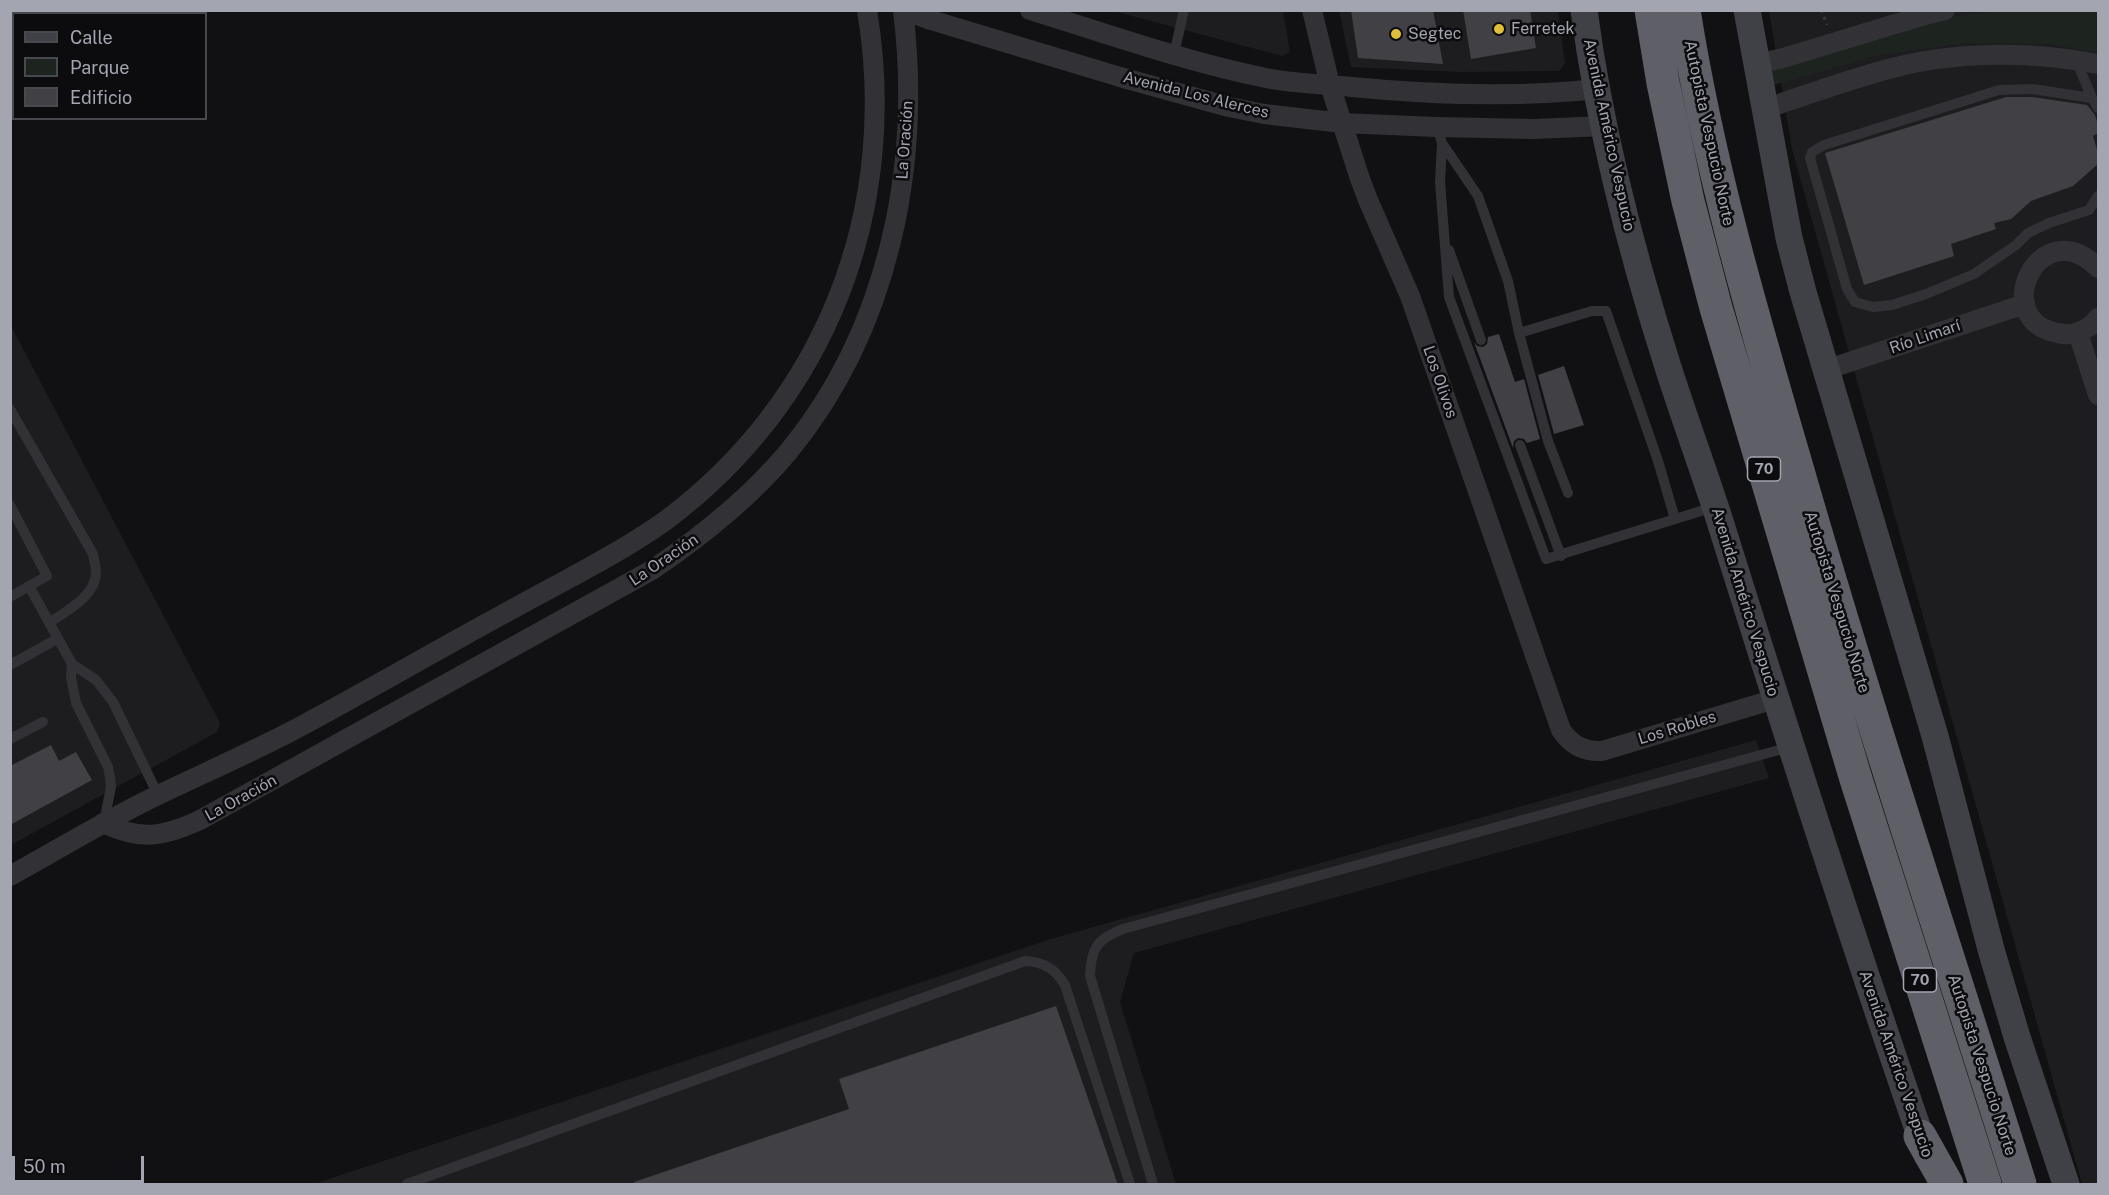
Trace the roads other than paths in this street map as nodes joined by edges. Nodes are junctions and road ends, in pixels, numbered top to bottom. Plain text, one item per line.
1 (867, 10) edge
2 (903, 10) edge
3 (1030, 10) edge
4 (1184, 10) edge
5 (1312, 10) edge
6 (1584, 10) edge
7 (1651, 10) edge
8 (1684, 10) edge
9 (1691, 10) edge
10 (1747, 10) edge
11 (1945, 10) edge
12 (1174, 54) junction
13 (1692, 59) junction
14 (2076, 60) junction
15 (1757, 64) junction
16 (2098, 64) edge
17 (1330, 85) junction
18 (1597, 88) junction
19 (2092, 98) junction
20 (2098, 108) edge
21 (1765, 110) junction
22 (1342, 123) junction
23 (1605, 126) junction
24 (1440, 135) junction
25 (2098, 196) edge
26 (1443, 232) junction
27 (2096, 260) edge
28 (2025, 304) junction
29 (2098, 318) edge
30 (1519, 333) junction
31 (2078, 333) junction
32 (1481, 339) dead end
33 (1825, 370) junction
34 (2098, 395) edge
35 (10, 409) edge
36 (1520, 445) dead end
37 (1568, 493) dead end
38 (10, 505) edge
39 (1715, 506) junction
40 (1675, 519) junction
41 (635, 540) junction
42 (1561, 556) junction
43 (652, 570) junction
44 (29, 586) junction
45 (10, 597) edge
46 (49, 623) junction
47 (57, 639) junction
48 (72, 664) junction
49 (10, 665) edge
50 (1775, 699) junction
51 (43, 722) dead end
52 (10, 739) edge
53 (1790, 747) junction
54 (1578, 748) joint
55 (158, 795) junction
56 (104, 823) junction
57 (10, 876) edge
58 (1920, 1136) junction
59 (2007, 1142) junction
60 (407, 1185) edge
61 (1130, 1185) edge
62 (1153, 1185) edge
63 (1937, 1185) edge
64 (1947, 1185) edge
65 (1985, 1185) edge
66 (2020, 1185) edge
67 (2031, 1185) edge
68 (2066, 1185) edge

1 - 41 street, La Oración
2 - 22 street, Avenida Los Alerces
2 - 43 street, La Oración
3 - 12 street, Avenida Los Alerces
4 - 12 lane
5 - 17 street, Los Olivos
6 - 18 main road, Avenida Américo Vespucio
7 - 65 highway, Autopista Vespucio Norte / 70
8 - 13 highway, Autopista Vespucio Norte / 70
9 - 13 highway
10 - 15 main road
11 - 15 street
12 - 17 street, Avenida Los Alerces
13 - 59 highway, Autopista Vespucio Norte / 70
14 - 16 street
14 - 19 lane
14 - 21 street
15 - 21 main road
17 - 18 street, Avenida Los Alerces
17 - 22 street, Los Olivos
18 - 23 main road, Avenida Américo Vespucio
19 - 20 lane
19 - 25 lane
21 - 33 main road
22 - 24 street, Avenida Los Alerces
22 - 54 street, Los Olivos
23 - 24 street, Avenida Los Alerces
23 - 39 main road, Avenida Américo Vespucio
24 - 26 lane
24 - 30 lane
26 - 32 lane
26 - 42 lane
27 - 28 street
28 - 31 street
28 - 33 street, Río Limarí
29 - 31 street
30 - 37 lane
30 - 40 lane
31 - 34 street
33 - 68 main road
35 - 46 lane
36 - 42 lane
38 - 44 lane
39 - 40 lane
39 - 50 main road, Avenida Américo Vespucio
40 - 42 lane
41 - 43 street
41 - 55 street, La Oración
43 - 56 street, La Oración
44 - 45 lane
44 - 46 lane
46 - 47 lane
47 - 48 lane
47 - 49 lane
48 - 55 lane
48 - 56 lane
50 - 53 main road, Avenida Américo Vespucio
50 - 54 street, Los Robles
51 - 52 lane
53 - 58 main road, Avenida Américo Vespucio
53 - 62 lane
55 - 56 street, La Oración
56 - 57 street, La Oración
58 - 63 main road, Avenida Américo Vespucio
58 - 64 highway
59 - 66 highway, Autopista Vespucio Norte / 70
59 - 67 highway
60 - 61 lane

